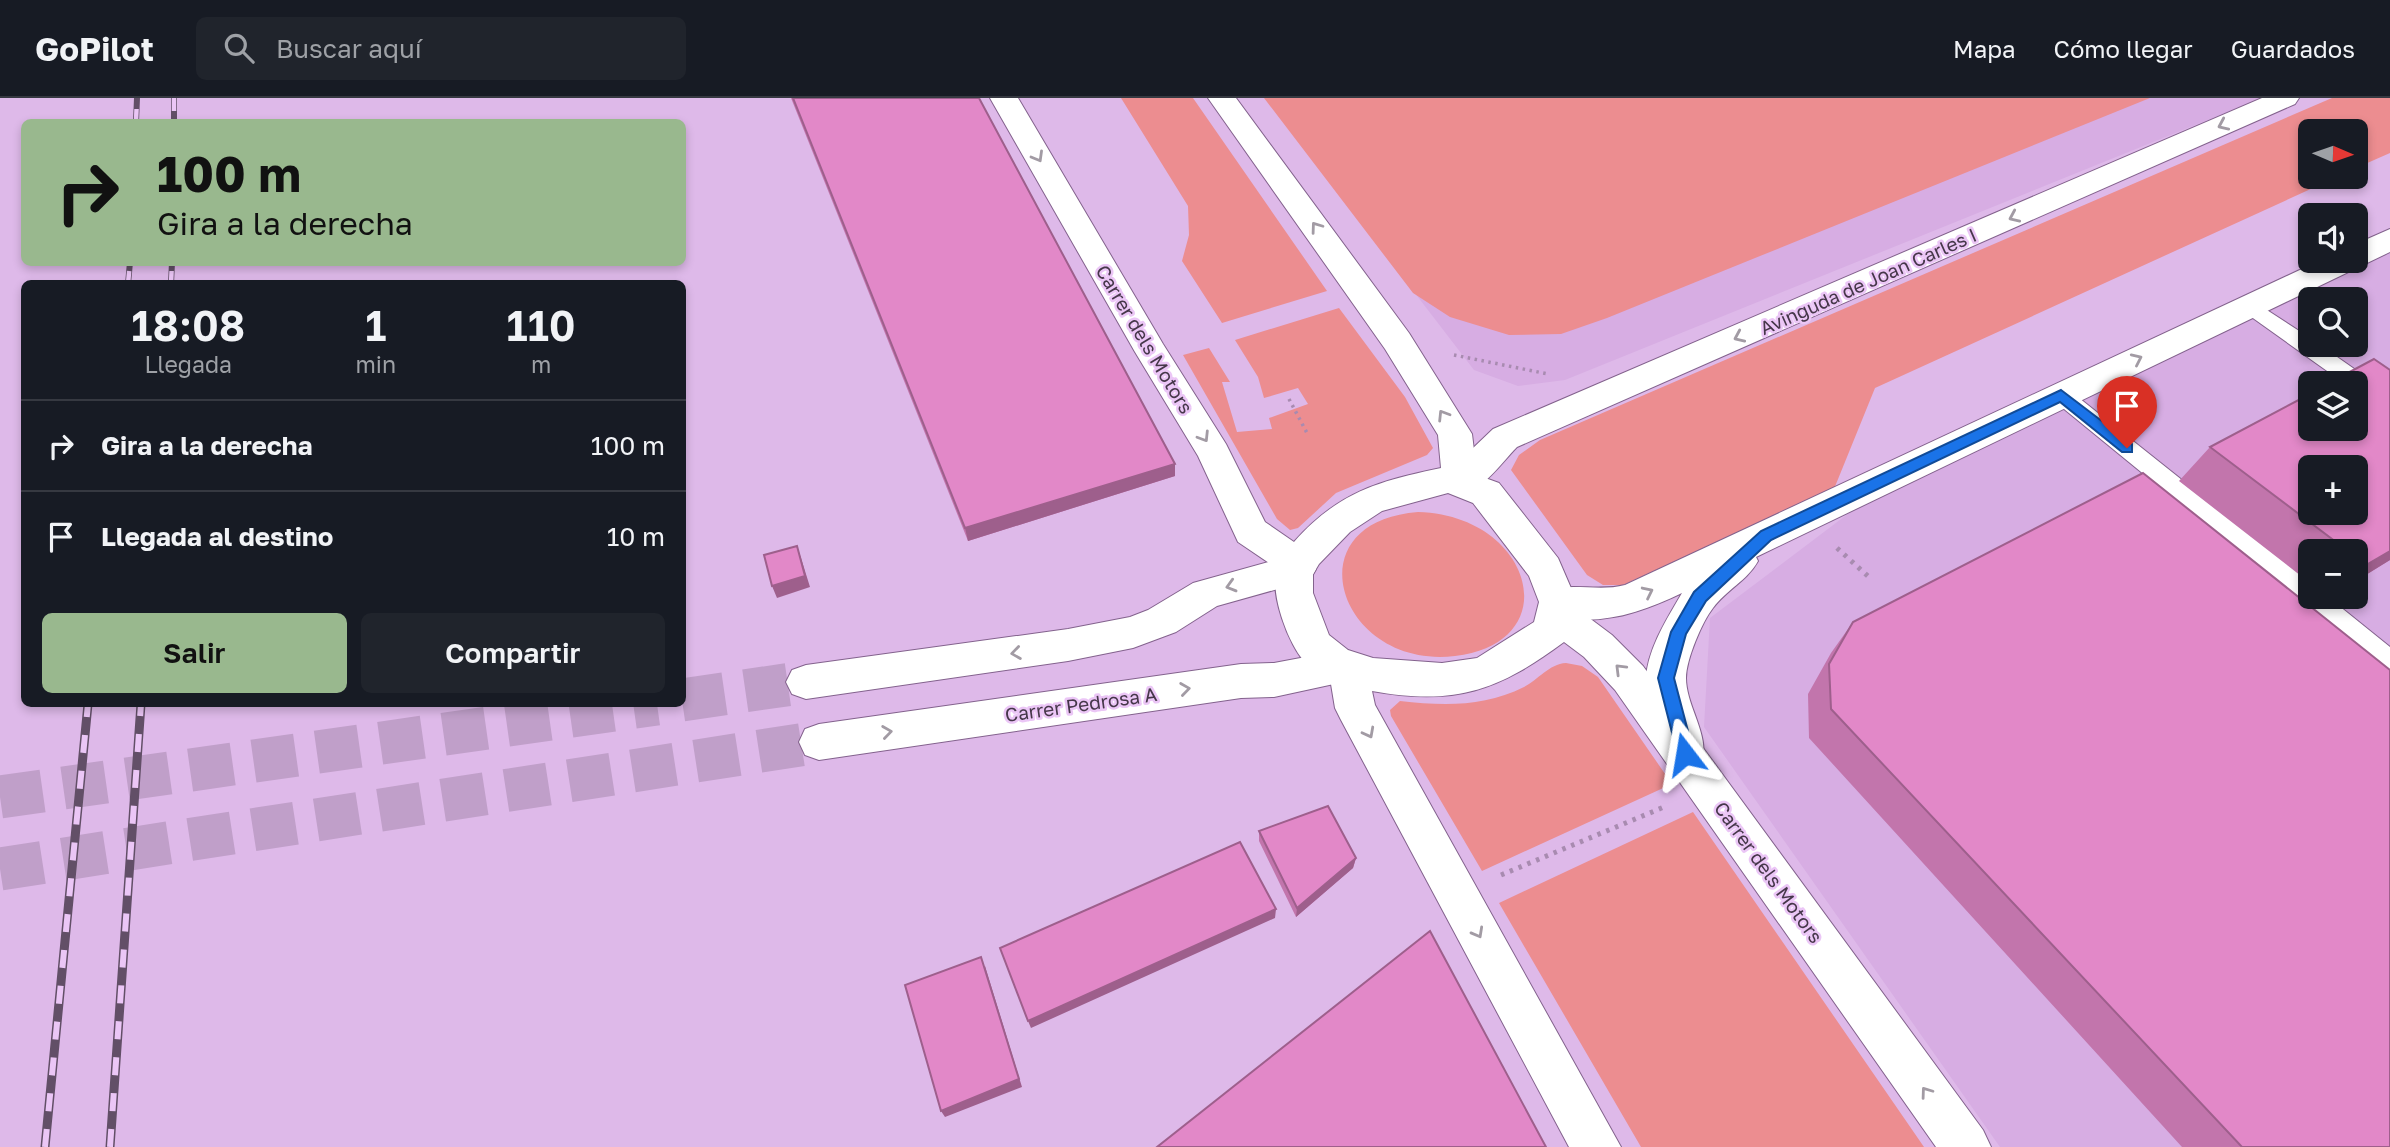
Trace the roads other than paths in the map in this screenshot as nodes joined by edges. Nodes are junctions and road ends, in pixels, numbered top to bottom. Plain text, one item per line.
1 (1004, 98) edge
2 (1222, 98) edge
3 (2286, 98) edge
4 (2390, 239) edge
5 (2368, 250) edge
6 (2320, 273) edge
7 (2250, 306) junction
8 (2061, 395) junction
9 (2390, 405) edge
10 (1461, 481) junction
11 (1766, 536) junction
12 (1298, 567) junction
13 (2298, 586) edge
14 (1556, 608) junction
15 (2326, 609) edge
16 (2390, 661) edge
17 (1345, 668) junction
18 (806, 682) tunnel mouth
19 (819, 742) tunnel mouth
20 (1685, 754) junction
21 (1596, 1147) edge
22 (1966, 1147) edge

1 -> 12 street, Carrer dels Motors
10 -> 2 street
3 -> 10 street, Avinguda de Joan Carles I
4 - 5 street
6 - 7 street
8 -> 7 street
7 - 9 lane
8 - 11 street
8 - 13 lane
10 - 12 street
10 - 14 street
14 -> 11 street
11 - 20 street
12 - 17 street
12 -> 18 street
14 - 17 street
20 -> 14 street, Carrer dels Motors
15 - 16 lane
19 -> 17 street, Carrer Pedrosa A
17 -> 21 street
22 -> 20 street, Carrer dels Motors

